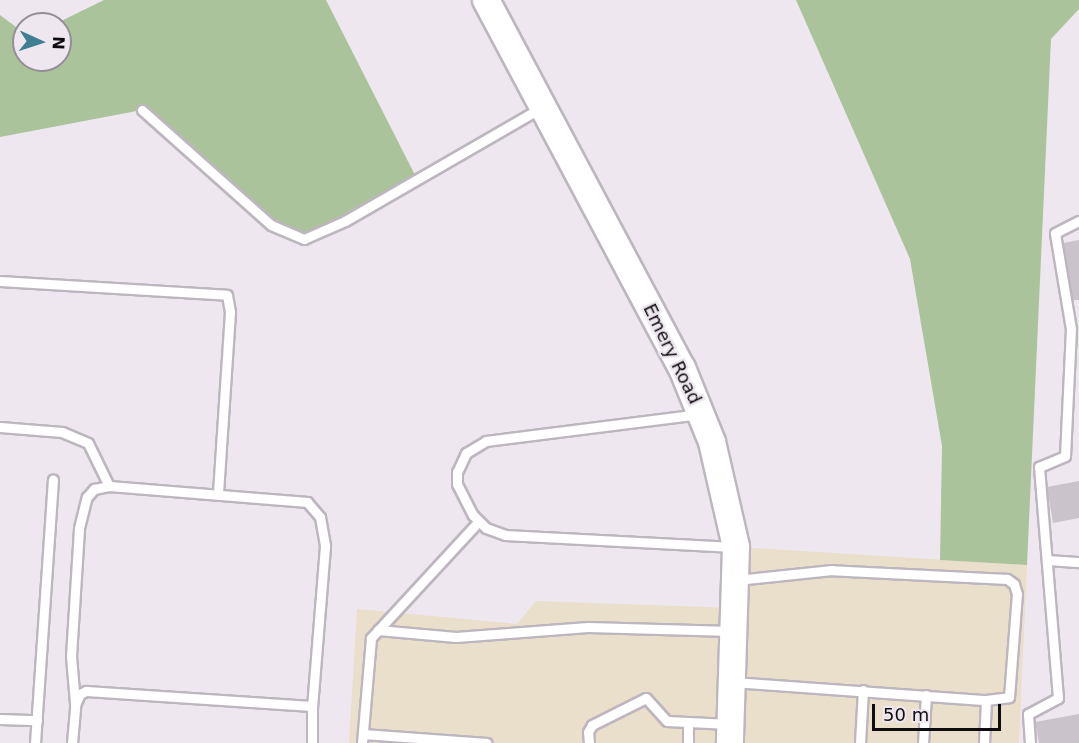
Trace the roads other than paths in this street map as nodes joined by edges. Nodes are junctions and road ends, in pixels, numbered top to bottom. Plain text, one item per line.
1 (486, 0) edge
2 (543, 107) junction
3 (142, 110) dead end
4 (1079, 221) edge
5 (0, 281) edge
6 (1075, 329) edge
7 (701, 413) junction
8 (0, 427) edge
9 (53, 480) dead end
10 (109, 486) junction
11 (219, 494) junction
12 (479, 521) junction
13 (736, 547) junction
14 (1049, 560) junction
15 (1079, 562) edge
16 (737, 580) junction
17 (378, 630) junction
18 (736, 631) junction
19 (734, 682) junction
20 (863, 690) junction
21 (926, 695) junction
22 (986, 700) junction
23 (75, 705) junction
24 (312, 706) junction
25 (0, 719) edge
26 (37, 720) junction
27 (688, 723) junction
28 (730, 734) edge
29 (362, 739) edge
30 (35, 743) edge
31 (72, 743) edge
32 (312, 743) edge
33 (487, 743) edge
34 (589, 743) edge
35 (688, 743) edge
36 (861, 743) edge
37 (923, 743) edge
38 (984, 743) edge
39 (1029, 743) edge

1 - 2 street, Emery Road
2 - 3 lane
2 - 7 street, Emery Road
4 - 6 lane
5 - 11 lane
6 - 14 lane
7 - 12 lane
7 - 13 street, Emery Road
8 - 10 lane
9 - 26 lane
10 - 11 lane
10 - 23 lane
11 - 24 lane
12 - 13 lane
12 - 17 lane
13 - 16 street, Emery Road
14 - 15 lane
14 - 39 lane
16 - 18 street, Emery Road
16 - 22 lane
17 - 18 lane
17 - 29 lane
18 - 19 street, Emery Road
19 - 20 lane
19 - 28 street, Emery Road
20 - 21 lane
20 - 36 lane
21 - 22 lane
21 - 37 lane
22 - 38 lane
23 - 24 lane
23 - 31 lane
24 - 32 lane
25 - 26 lane
26 - 30 lane
27 - 28 lane
27 - 34 lane
27 - 35 lane
29 - 33 lane

